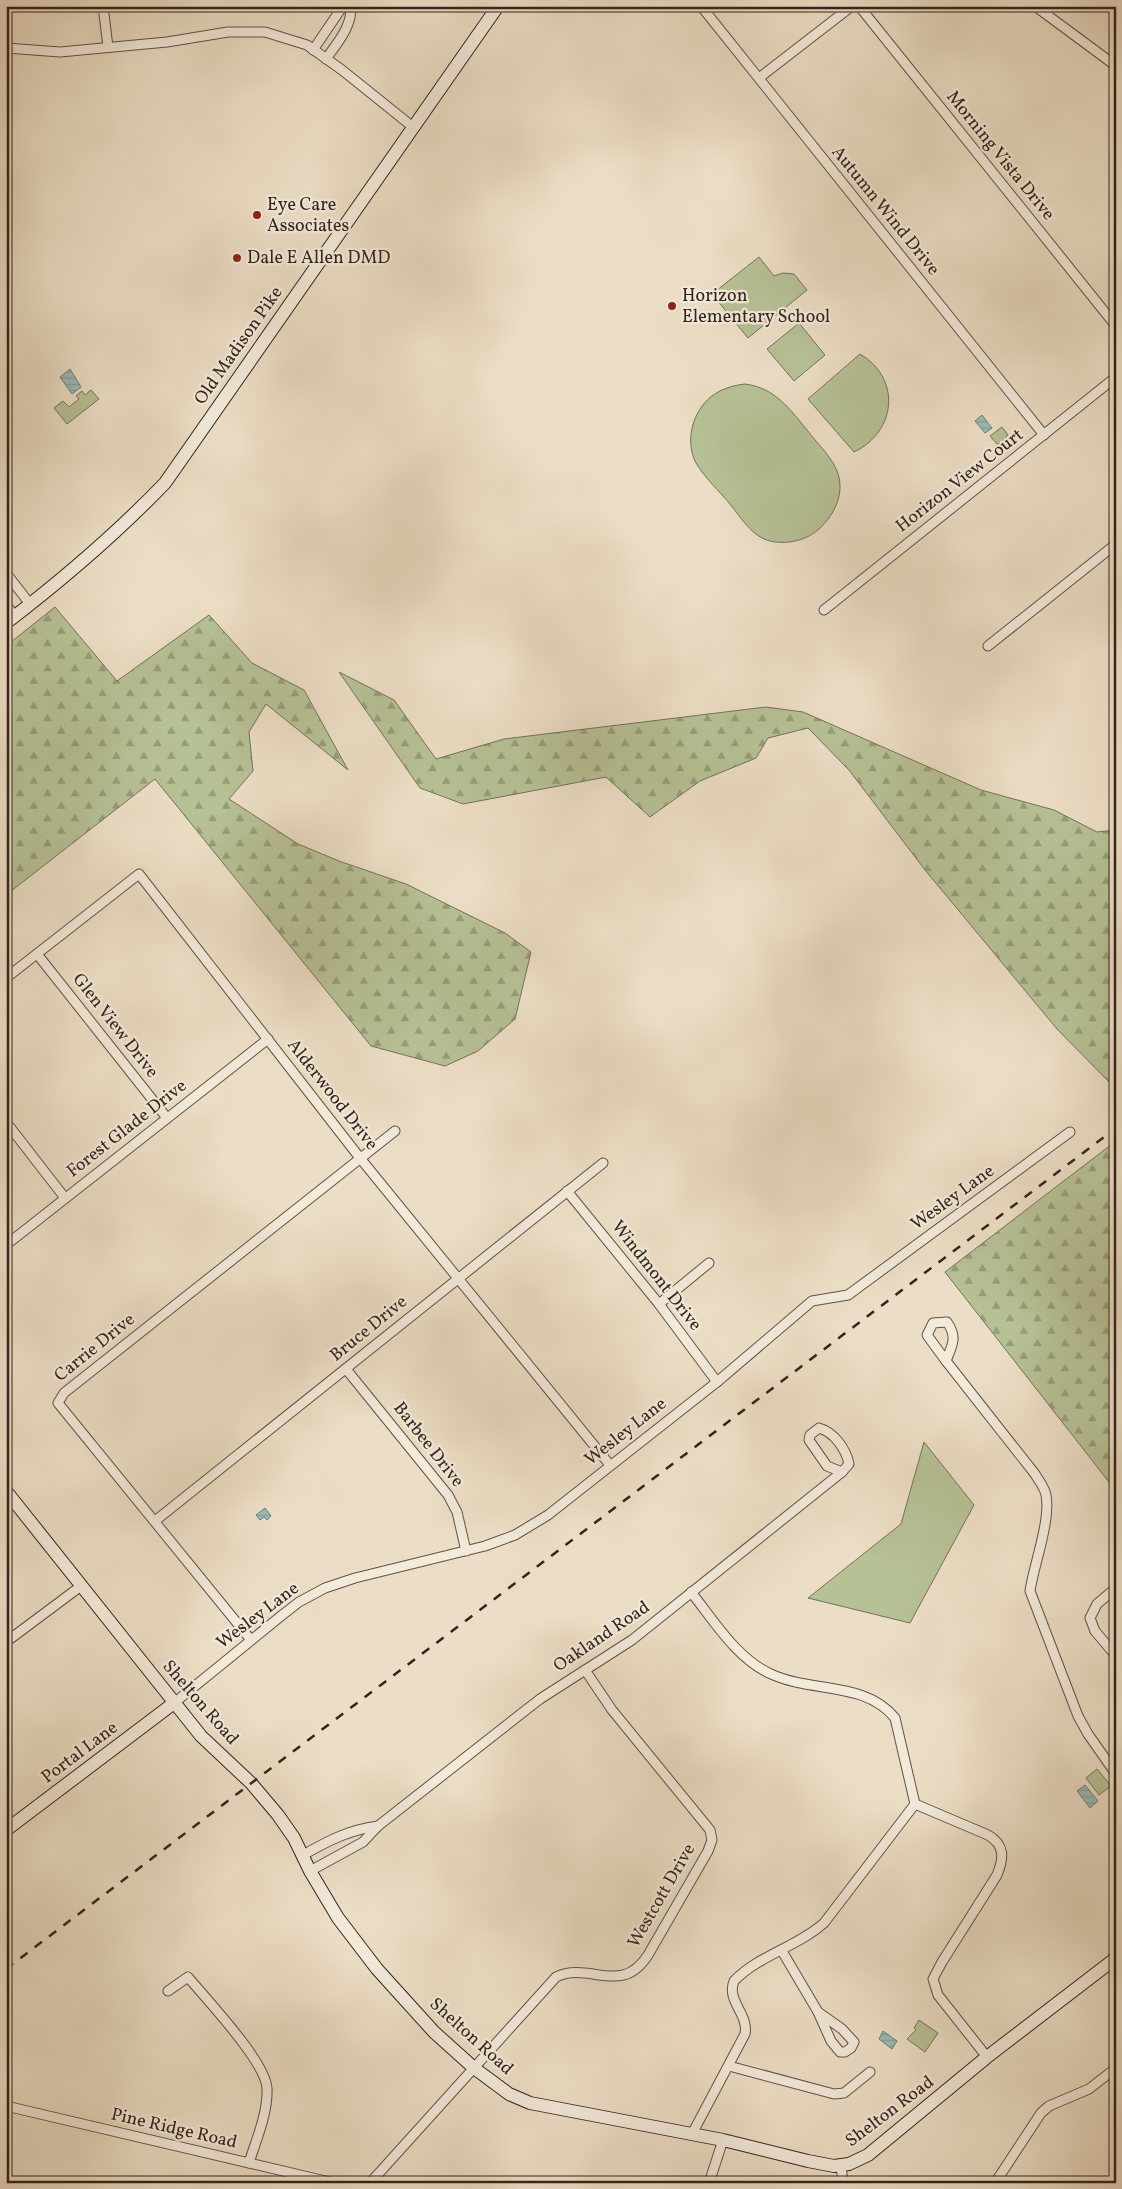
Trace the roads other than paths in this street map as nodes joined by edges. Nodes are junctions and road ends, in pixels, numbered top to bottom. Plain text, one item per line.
1 (103, 6) edge
2 (343, 6) edge
3 (351, 6) edge
4 (498, 6) edge
5 (701, 6) edge
6 (852, 6) edge
7 (859, 6) edge
8 (1035, 6) edge
9 (108, 47) junction
10 (6, 48) edge
11 (313, 50) junction
12 (326, 59) junction
13 (1116, 66) edge
14 (759, 78) junction
15 (413, 126) junction
16 (1116, 326) edge
17 (1116, 377) edge
18 (1044, 435) junction
19 (1116, 544) edge
20 (6, 573) edge
21 (30, 604) junction
22 (6, 605) edge
23 (824, 610) dead end
24 (11, 620) edge
25 (988, 646) dead end
26 (38, 954) junction
27 (6, 978) edge
28 (268, 1039) junction
29 (167, 1118) junction
30 (6, 1122) edge
31 (395, 1131) dead end
32 (1070, 1132) dead end
33 (360, 1158) junction
34 (603, 1163) dead end
35 (567, 1192) junction
36 (65, 1198) junction
37 (6, 1245) edge
38 (709, 1263) dead end
39 (458, 1278) junction
40 (660, 1304) junction
41 (946, 1362) dead end
42 (346, 1369) junction
43 (717, 1382) junction
44 (610, 1465) junction
45 (842, 1472) junction
46 (6, 1491) edge
47 (155, 1522) junction
48 (466, 1551) junction
49 (81, 1586) junction
50 (1116, 1588) edge
51 (692, 1592) junction
52 (251, 1640) junction
53 (6, 1642) edge
54 (1116, 1656) edge
55 (585, 1670) junction
56 (174, 1703) junction
57 (1116, 1774) edge
58 (915, 1804) junction
59 (378, 1826) junction
60 (6, 1830) edge
61 (303, 1855) junction
62 (310, 1871) junction
63 (782, 1951) junction
64 (1116, 1958) edge
65 (168, 1991) dead end
66 (818, 2012) junction
67 (987, 2057) junction
68 (729, 2066) junction
69 (474, 2068) junction
70 (1116, 2068) edge
71 (870, 2072) dead end
72 (6, 2106) edge
73 (692, 2134) junction
74 (723, 2140) junction
75 (249, 2163) junction
76 (841, 2165) junction
77 (334, 2183) edge
78 (370, 2183) edge
79 (709, 2183) edge
80 (844, 2183) edge
81 (995, 2183) edge

1 - 9 street
2 - 11 street
3 - 12 street
4 - 15 street, Old Madison Pike
5 - 14 street, Autumn Wind Drive
6 - 14 street
7 - 16 street, Morning Vista Drive
8 - 13 street
9 - 10 street
9 - 11 street
11 - 12 street
12 - 15 street
14 - 18 street, Autumn Wind Drive
15 - 21 street, Old Madison Pike
17 - 18 street, Horizon View Court
18 - 23 street, Horizon View Court
19 - 25 street
20 - 21 street
21 - 24 street, Old Madison Pike
22 - 24 street
26 - 27 street, Alderwood Drive
26 - 28 street, Alderwood Drive
26 - 29 street, Glen View Drive
28 - 29 street, Forest Glade Drive
28 - 33 street, Alderwood Drive
29 - 36 street, Forest Glade Drive
30 - 36 street
31 - 33 street, Carrie Drive
32 - 43 street, Wesley Lane
33 - 39 street, Alderwood Drive
33 - 47 street, Carrie Drive
34 - 35 street, Bruce Drive
35 - 39 street, Bruce Drive
35 - 40 street, Windmont Drive
36 - 37 street, Forest Glade Drive
38 - 40 street
39 - 42 street, Bruce Drive
39 - 44 street, Alderwood Drive
40 - 43 street, Windmont Drive
41 - 57 street
42 - 47 street, Bruce Drive
42 - 48 street, Barbee Drive
43 - 44 street, Wesley Lane
44 - 48 street, Wesley Lane
45 - 45 street
45 - 51 street, Oakland Road
46 - 49 street, Shelton Road
47 - 52 street, Carrie Drive
48 - 52 street, Wesley Lane
49 - 53 street
49 - 56 street, Shelton Road
50 - 54 street
51 - 55 street, Oakland Road
51 - 58 street
52 - 56 street, Wesley Lane
55 - 59 street, Oakland Road
55 - 69 street, Westcott Drive
56 - 60 street, Portal Lane
56 - 61 street, Shelton Road
58 - 63 street
58 - 67 street
59 - 61 street, Oakland Road
59 - 62 street, Oakland Road
61 - 62 street, Shelton Road
62 - 69 street, Shelton Road
63 - 66 street
63 - 68 street
64 - 67 street, Shelton Road
65 - 75 street
66 - 66 street
67 - 76 street, Shelton Road
68 - 71 street
68 - 73 street
69 - 73 street, Shelton Road
69 - 78 street, Westcott Drive
70 - 81 street
72 - 75 street, Pine Ridge Road
73 - 74 street, Shelton Road
74 - 76 street, Shelton Road
74 - 79 street
75 - 77 street, Pine Ridge Road
76 - 80 street

